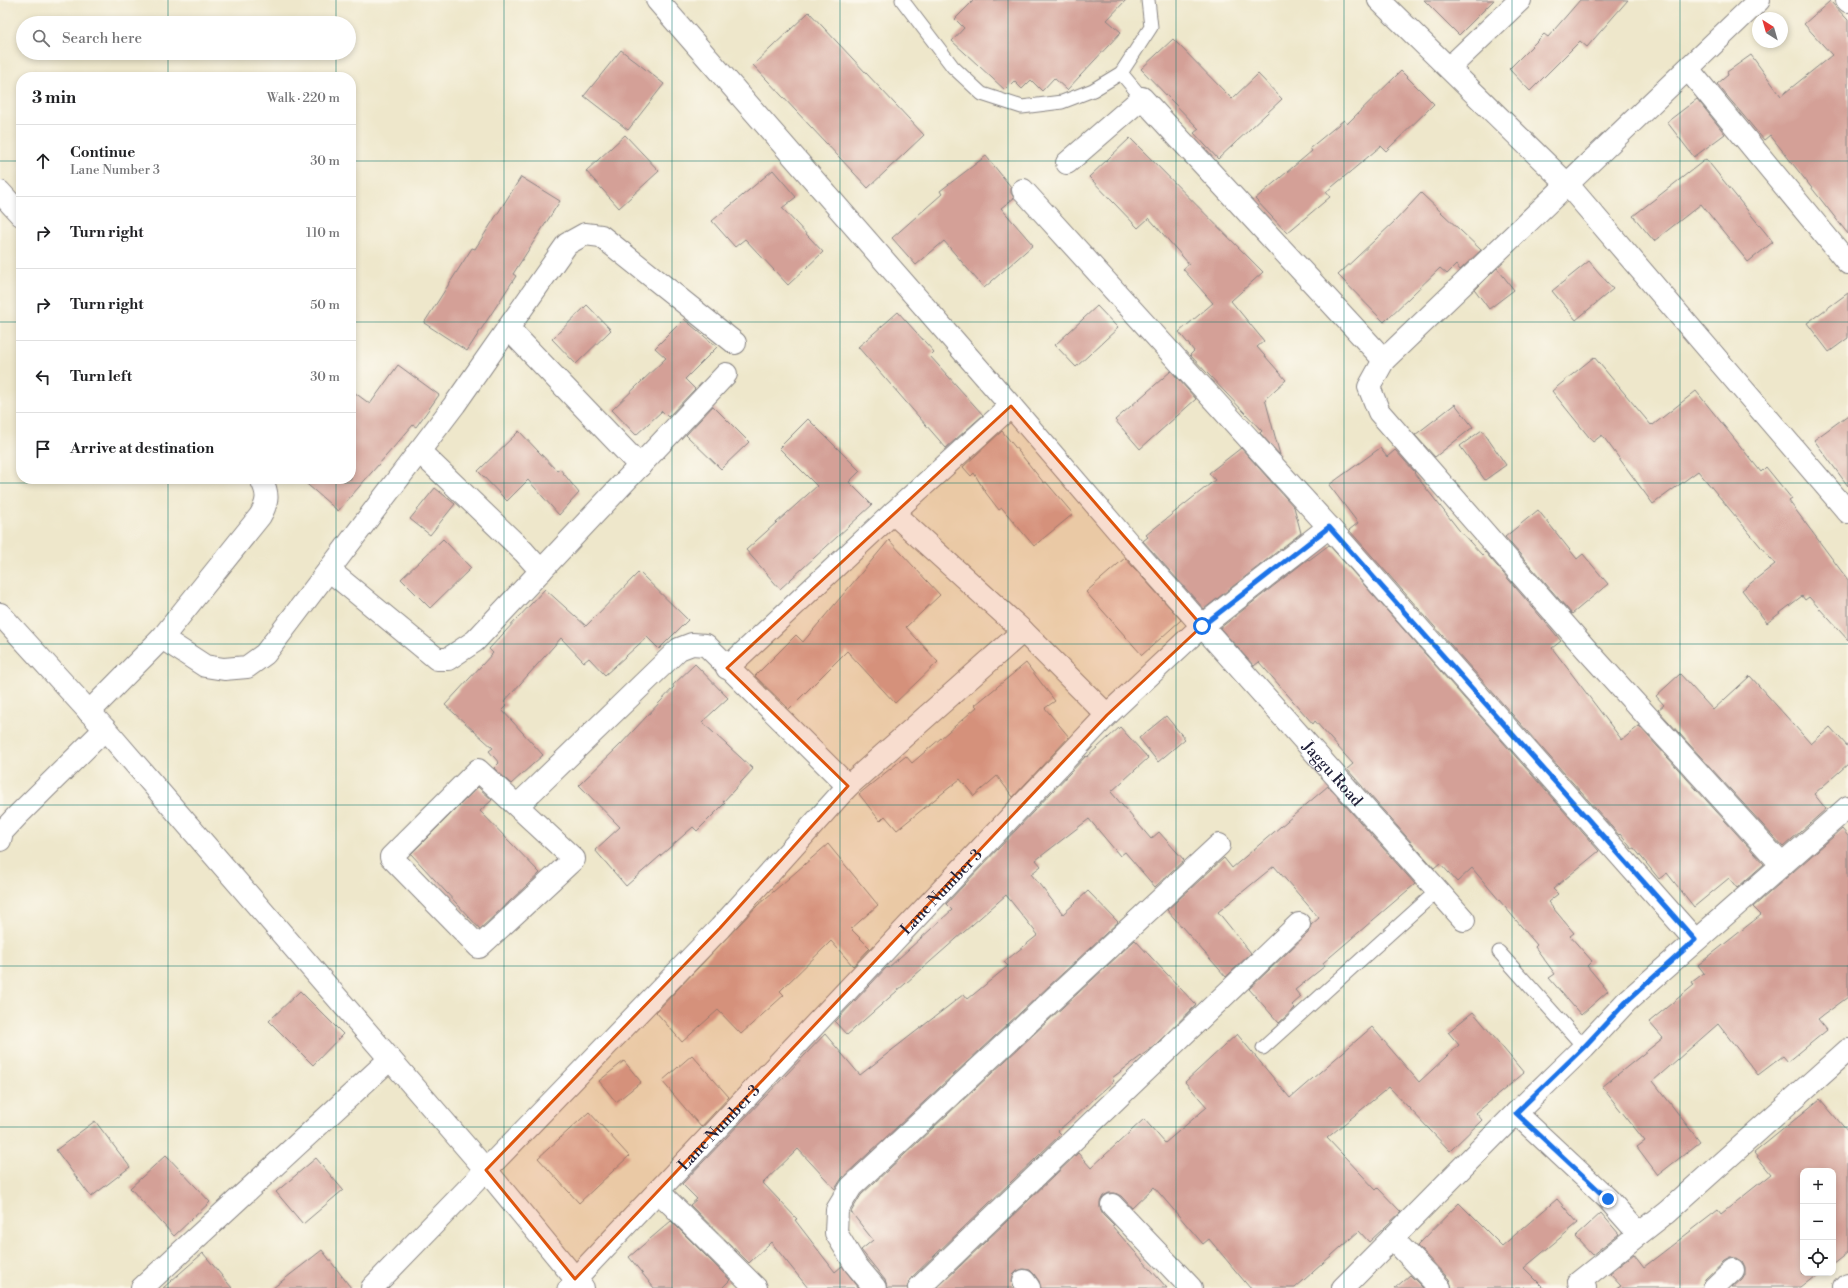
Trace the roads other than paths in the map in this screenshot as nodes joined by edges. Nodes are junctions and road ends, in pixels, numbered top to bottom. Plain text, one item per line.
1 (658, 0) edge
2 (902, 0) edge
3 (1148, 0) edge
4 (1379, 0) edge
5 (1520, 0) edge
6 (1759, 0) edge
7 (1448, 68) junction
8 (1688, 69) junction
9 (1121, 73) junction
10 (1142, 98) junction
11 (1067, 163) dead end
12 (1568, 185) junction
13 (1023, 190) dead end
14 (0, 192) edge
15 (16, 210) edge
16 (1848, 263) edge
17 (508, 328) junction
18 (735, 343) dead end
19 (1384, 360) junction
20 (726, 374) dead end
21 (1011, 406) junction
22 (419, 451) junction
23 (640, 466) junction
24 (264, 484) edge
25 (1848, 512) edge
26 (893, 513) junction
27 (1329, 527) junction
28 (329, 570) junction
29 (541, 571) junction
30 (0, 614) edge
31 (1202, 626) junction
32 (1023, 631) junction
33 (162, 638) junction
34 (727, 668) junction
35 (89, 712) junction
36 (1107, 715) junction
37 (105, 729) junction
38 (848, 786) junction
39 (517, 806) junction
40 (1848, 807) edge
41 (0, 840) edge
42 (1219, 845) dead end
43 (1782, 865) junction
44 (1438, 890) junction
45 (1464, 920) dead end
46 (1299, 924) dead end
47 (1695, 940) junction
48 (1498, 952) dead end
49 (1584, 1047) junction
50 (1263, 1048) dead end
51 (1848, 1050) edge
52 (390, 1059) junction
53 (1516, 1113) junction
54 (486, 1170) junction
55 (658, 1192) junction
56 (1112, 1205) dead end
57 (1639, 1234) junction
58 (1392, 1238) junction
59 (1733, 1270) dead end
60 (574, 1285) edge
61 (1848, 1285) edge
62 (142, 1288) edge
63 (372, 1288) edge
64 (756, 1288) edge
65 (875, 1288) edge
66 (919, 1288) edge
67 (1191, 1288) edge
68 (1343, 1288) edge
69 (1440, 1288) edge
70 (1585, 1288) edge
71 (1714, 1288) edge
72 (1845, 1288) edge

1 - 21 street, Jaggu Road
2 - 9 lane
3 - 9 lane
4 - 7 street
5 - 7 street
6 - 8 street
7 - 12 street
8 - 12 street
8 - 16 street
9 - 10 lane
10 - 11 street
10 - 19 street
12 - 19 street
12 - 25 street
13 - 27 street
14 - 15 street
17 - 18 street
17 - 22 street
17 - 23 street
19 - 43 street
20 - 23 street
21 - 26 street
21 - 31 street, Jaggu Road
22 - 28 street
22 - 29 street
23 - 29 street
24 - 33 street
26 - 32 street
26 - 34 street
27 - 31 street, Lane Number 3
27 - 47 street
28 - 29 street
28 - 33 street
30 - 35 street
31 - 36 street, Lane Number 3
31 - 44 street, Jaggu Road
32 - 36 street
32 - 38 street
33 - 35 street
34 - 38 street
34 - 39 street
35 - 37 street
36 - 55 street, Lane Number 3
37 - 41 street
37 - 52 street
38 - 54 street
39 - 39 street
40 - 43 street
42 - 65 street
43 - 47 street
44 - 45 street, Jaggu Road
44 - 50 lane
46 - 66 street
47 - 49 street
48 - 49 lane
49 - 53 street
51 - 57 street
52 - 54 street
52 - 62 street
53 - 57 street
53 - 58 street
54 - 60 street
54 - 63 street
55 - 60 street, Lane Number 3
55 - 64 street
56 - 67 street
57 - 70 street
58 - 68 street
58 - 69 street
59 - 71 street
61 - 72 street

